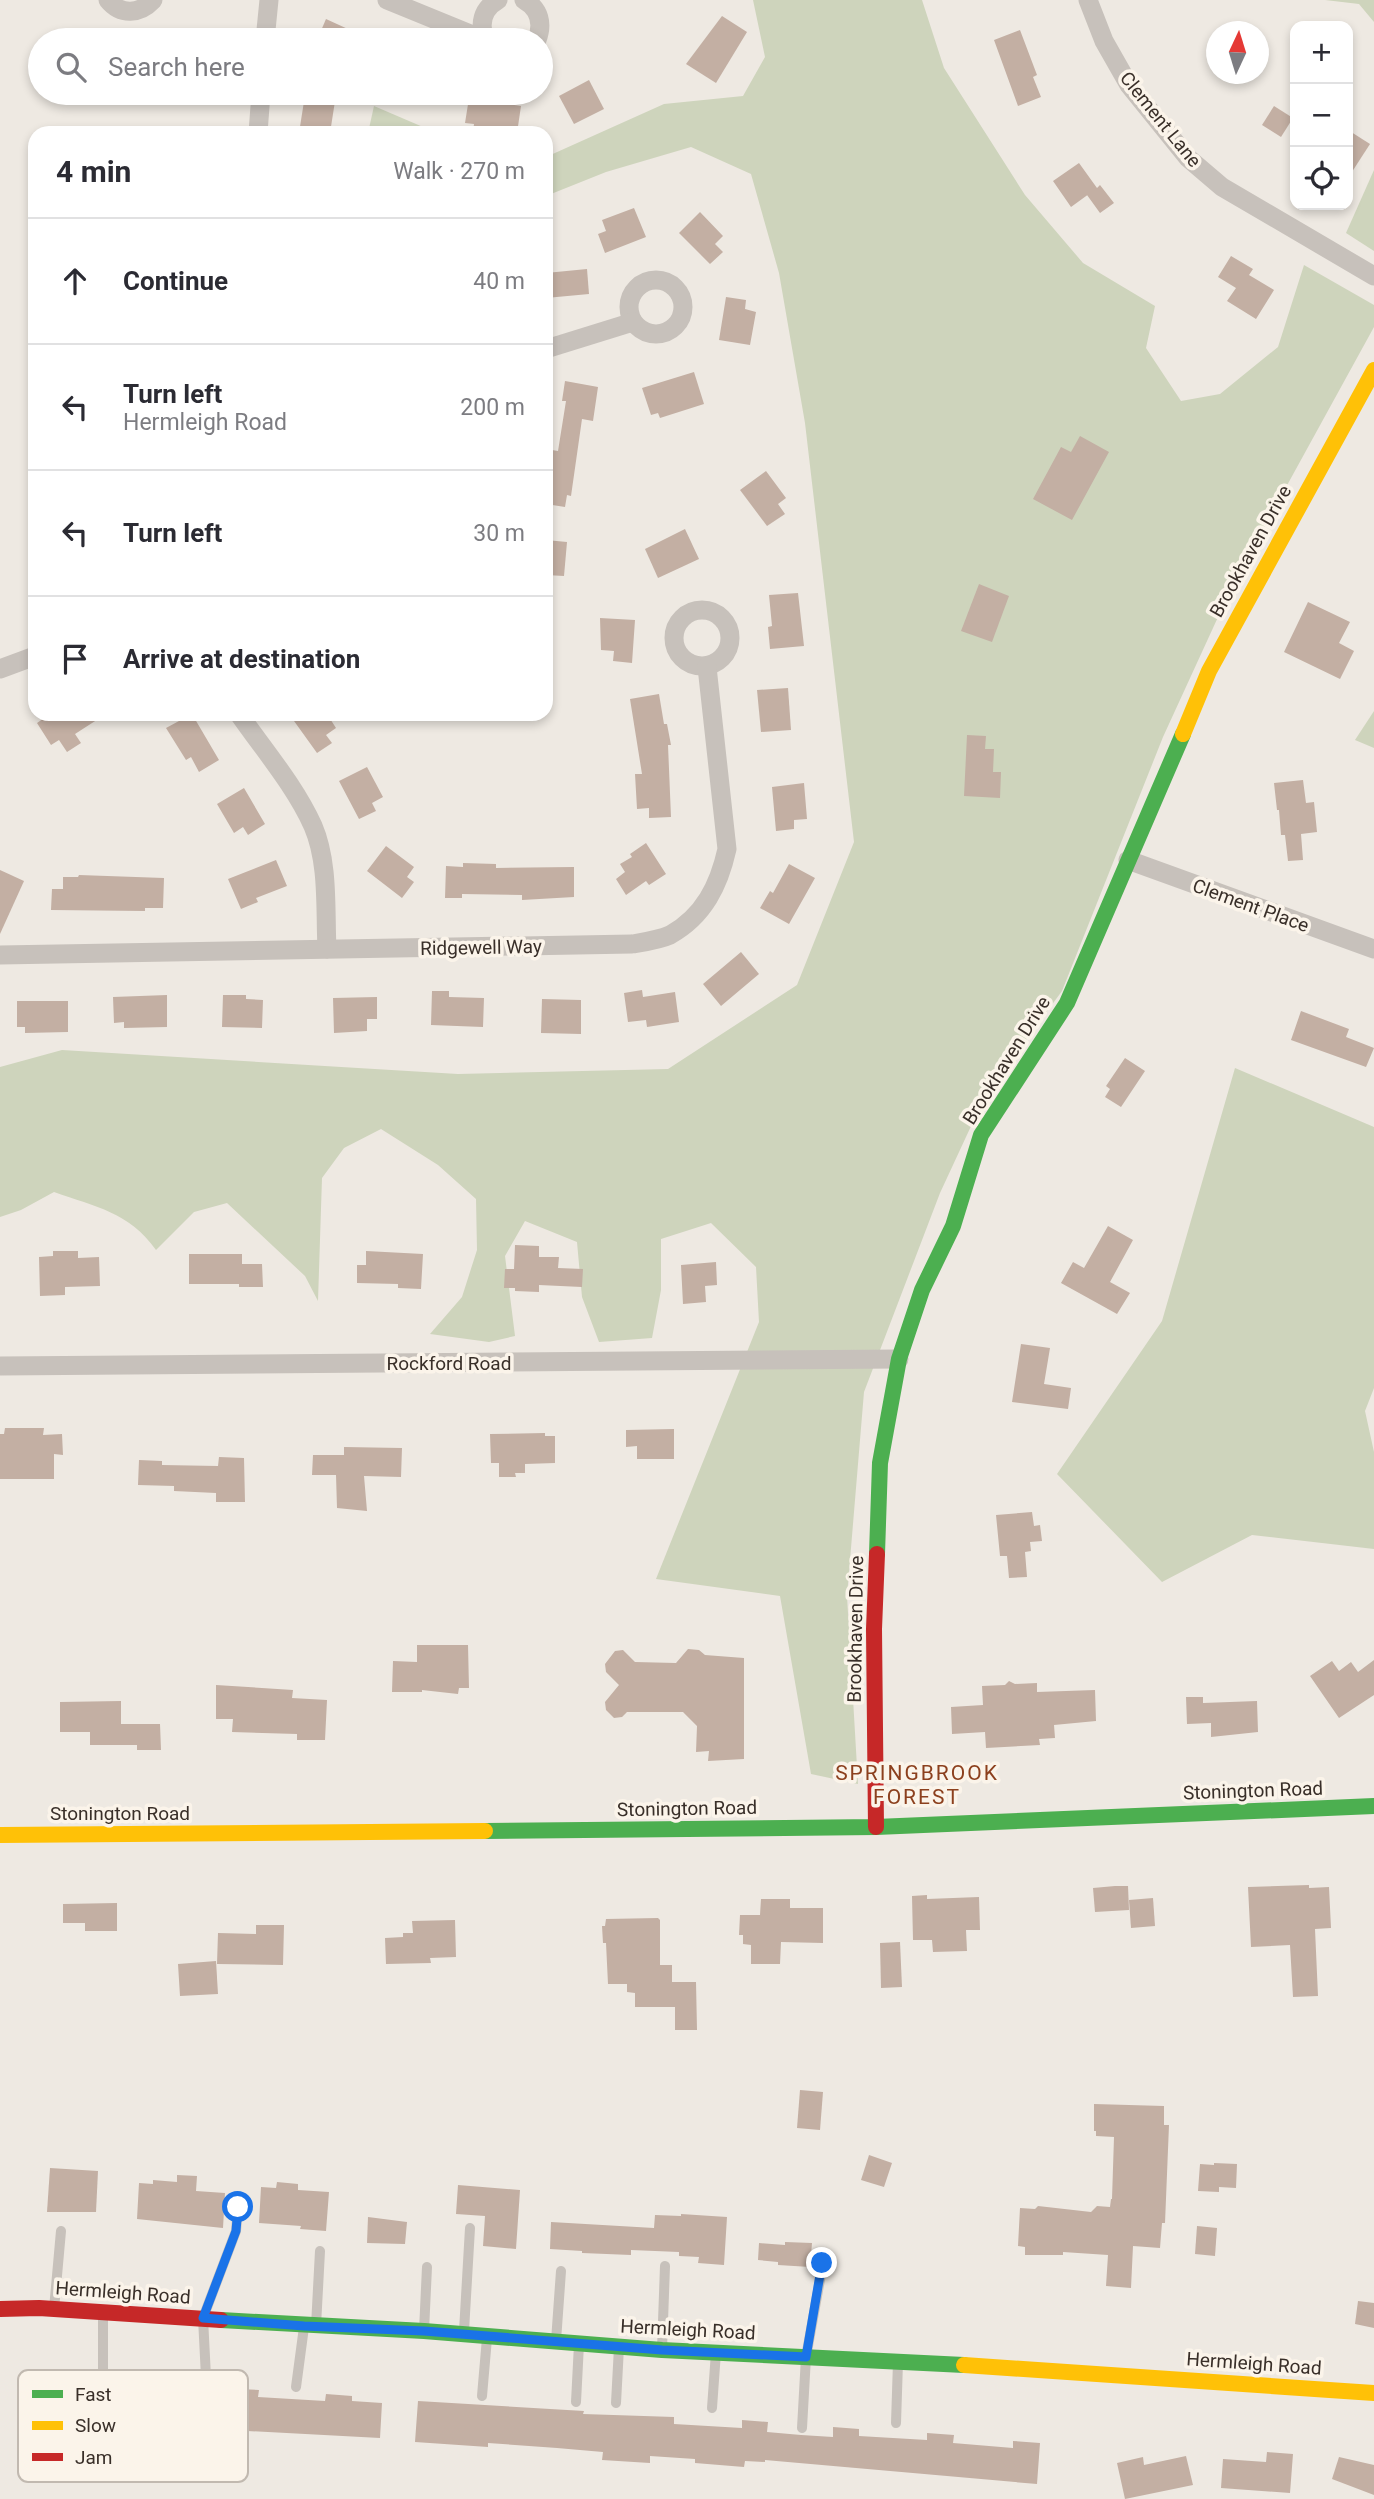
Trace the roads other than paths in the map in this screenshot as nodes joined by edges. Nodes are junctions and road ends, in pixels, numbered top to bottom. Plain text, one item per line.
1 (108, 0) edge
2 (153, 0) edge
3 (268, 0) edge
4 (387, 0) edge
5 (498, 0) edge
6 (524, 0) edge
7 (1087, 0) edge
8 (266, 28) edge
9 (456, 28) edge
10 (482, 28) edge
11 (540, 28) edge
12 (260, 105) edge
13 (259, 126) edge
14 (1374, 276) edge
15 (633, 322) dead end
16 (553, 347) edge
17 (1374, 370) edge
18 (28, 659) edge
19 (707, 667) dead end
20 (0, 669) edge
21 (244, 721) edge
22 (1128, 860) junction
23 (327, 949) junction
24 (1374, 949) edge
25 (0, 955) edge
26 (899, 1359) junction
27 (0, 1366) edge
28 (1374, 1805) edge
29 (876, 1827) junction
30 (0, 1835) edge
31 (238, 2207) dead end
32 (470, 2228) dead end
33 (61, 2231) dead end
34 (320, 2251) dead end
35 (822, 2263) dead end
36 (665, 2266) dead end
37 (427, 2267) dead end
38 (561, 2271) dead end
39 (0, 2309) edge
40 (54, 2309) junction
41 (103, 2312) junction
42 (203, 2318) junction
43 (310, 2326) junction
44 (424, 2331) junction
45 (463, 2336) junction
46 (487, 2337) junction
47 (556, 2342) junction
48 (579, 2344) junction
49 (619, 2347) junction
50 (662, 2350) junction
51 (716, 2352) junction
52 (806, 2357) junction
53 (898, 2361) junction
54 (103, 2370) edge
55 (206, 2370) edge
56 (296, 2387) dead end
57 (1374, 2393) edge
58 (482, 2396) dead end
59 (576, 2402) dead end
60 (615, 2403) dead end
61 (712, 2408) dead end
62 (896, 2423) dead end
63 (802, 2428) dead end

1 - 2 street
3 - 8 street
4 - 9 street
5 - 10 street
6 - 11 street
7 - 14 street, Clement Lane
12 - 13 street
15 - 16 street
17 - 22 street, Brookhaven Drive
18 - 20 street
19 - 23 street, Ridgewell Way
21 - 23 street
22 - 24 street, Clement Place
22 - 26 street, Brookhaven Drive
23 - 25 street, Ridgewell Way
26 - 27 street, Rockford Road
26 - 29 street, Brookhaven Drive
28 - 29 street, Stonington Road
29 - 30 street, Stonington Road
31 - 42 lane
32 - 45 lane
33 - 40 lane
34 - 43 lane
35 - 52 lane
36 - 50 lane
37 - 44 lane
38 - 47 lane
39 - 40 street, Hermleigh Road
40 - 41 street, Hermleigh Road
41 - 42 street, Hermleigh Road
41 - 54 lane
42 - 43 street, Hermleigh Road
42 - 55 lane
43 - 44 street, Hermleigh Road
43 - 56 lane
44 - 45 street, Hermleigh Road
45 - 46 street, Hermleigh Road
46 - 47 street, Hermleigh Road
46 - 58 lane
47 - 48 street, Hermleigh Road
48 - 49 street, Hermleigh Road
48 - 59 lane
49 - 50 street, Hermleigh Road
49 - 60 lane
50 - 51 street, Hermleigh Road
51 - 52 street, Hermleigh Road
51 - 61 lane
52 - 53 street, Hermleigh Road
52 - 63 lane
53 - 57 street, Hermleigh Road
53 - 62 lane

